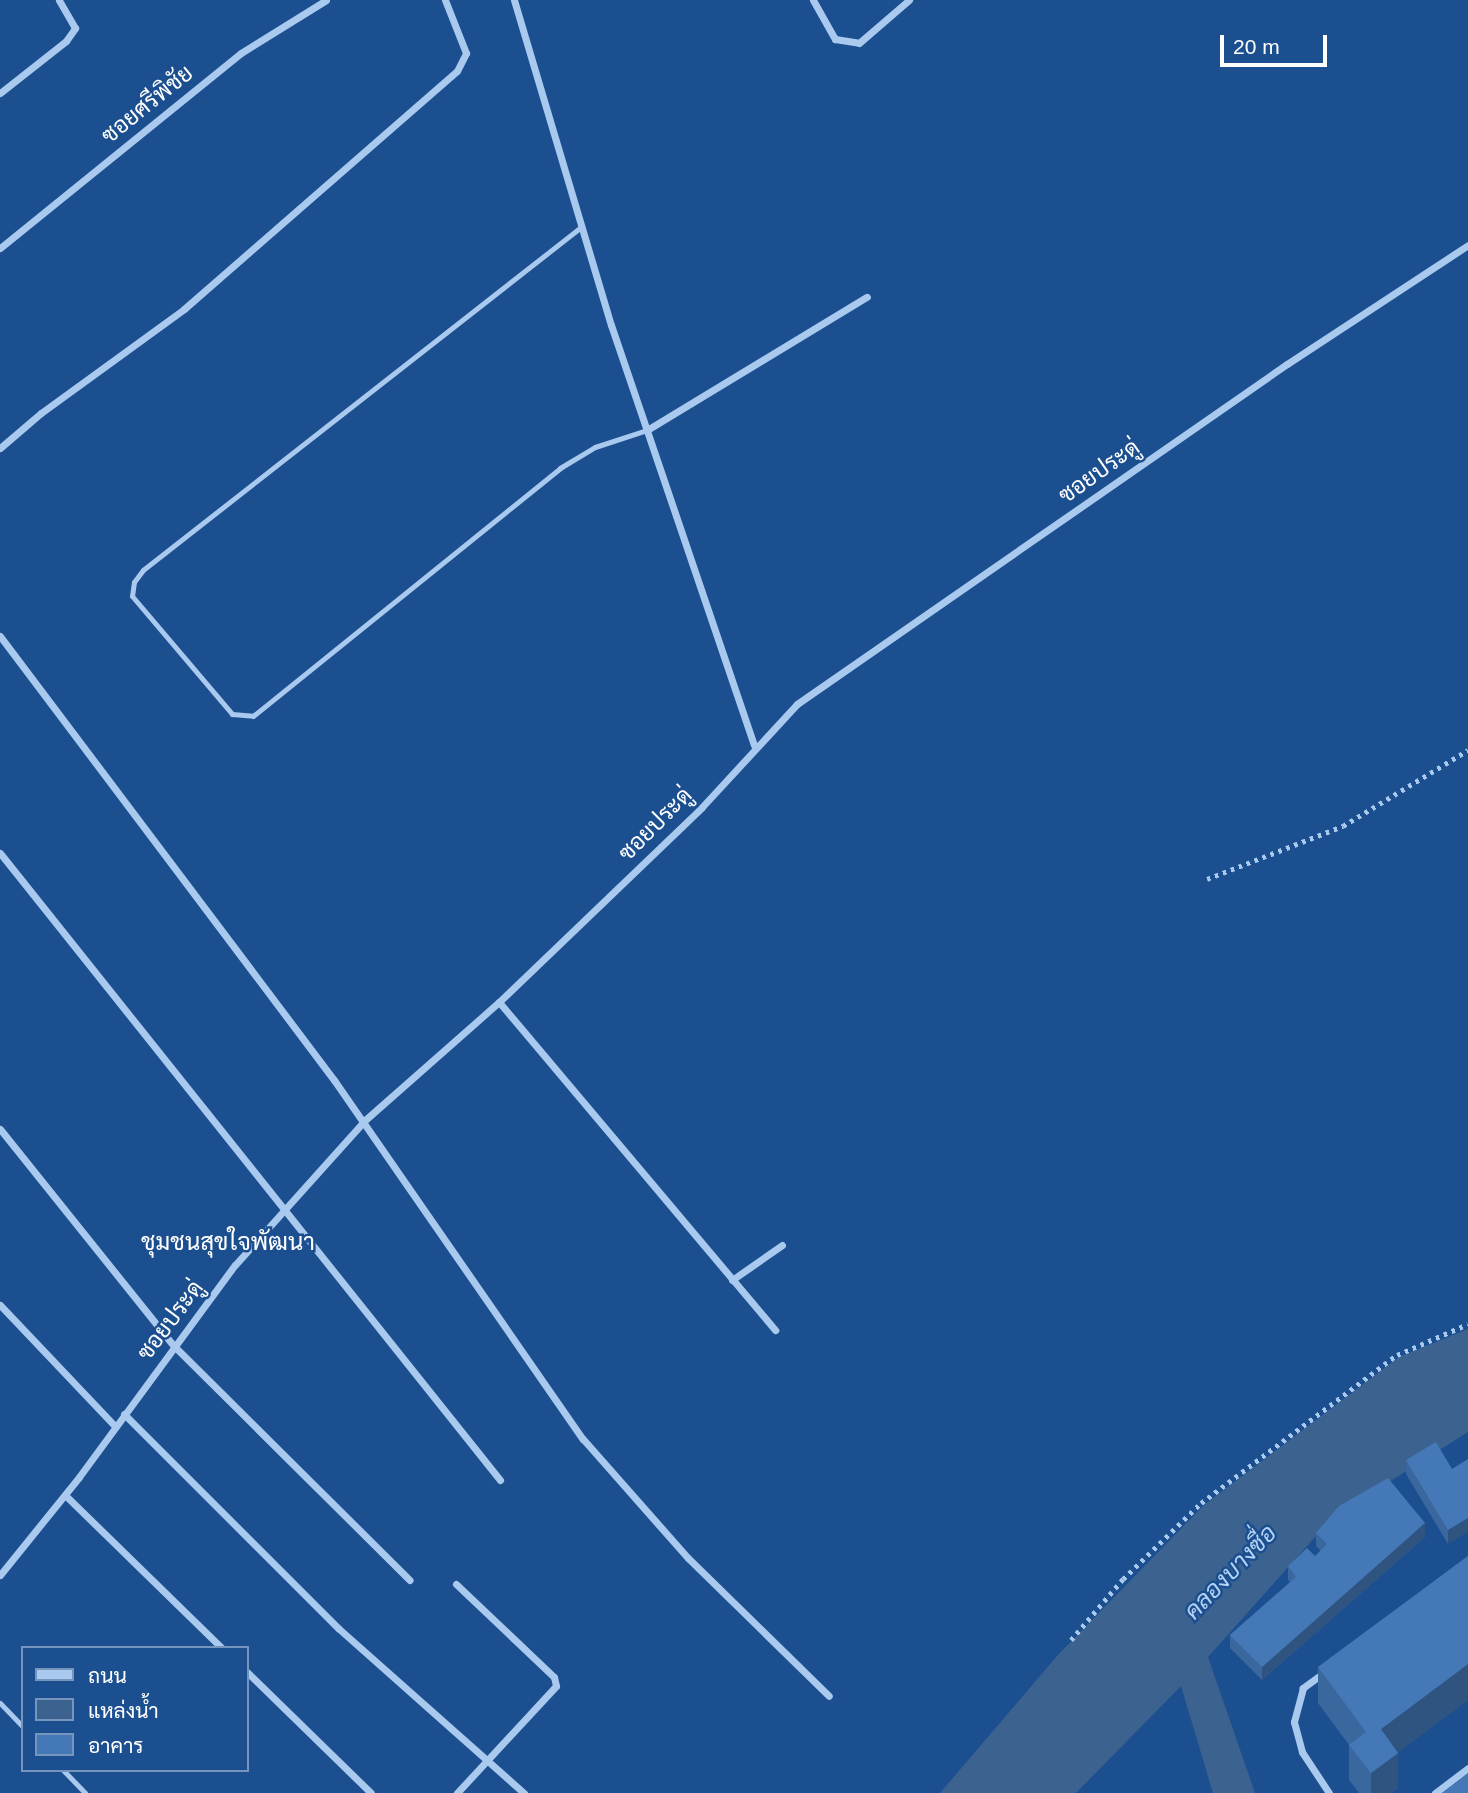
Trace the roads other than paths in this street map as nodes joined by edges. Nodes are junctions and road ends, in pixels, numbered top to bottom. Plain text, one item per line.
1 (59, 0) edge
2 (326, 0) edge
3 (445, 0) edge
4 (514, 0) edge
5 (813, 0) edge
6 (909, 0) edge
7 (0, 93) edge
8 (581, 227) junction
9 (1468, 245) edge
10 (0, 247) edge
11 (867, 297) dead end
12 (647, 430) junction
13 (0, 448) edge
14 (0, 636) edge
15 (754, 746) junction
16 (0, 853) edge
17 (499, 1002) junction
18 (364, 1121) junction
19 (0, 1129) edge
20 (283, 1212) junction
21 (782, 1245) dead end
22 (732, 1280) junction
23 (0, 1305) edge
24 (775, 1330) dead end
25 (174, 1346) junction
26 (124, 1414) junction
27 (116, 1426) junction
28 (500, 1480) dead end
29 (65, 1495) junction
30 (0, 1576) edge
31 (411, 1580) dead end
32 (456, 1584) dead end
33 (220, 1646) edge
34 (1331, 1667) edge
35 (248, 1673) edge
36 (829, 1696) dead end
37 (0, 1703) edge
38 (21, 1725) edge
39 (486, 1759) junction
40 (1468, 1768) edge
41 (65, 1772) edge
42 (85, 1793) edge
43 (371, 1793) edge
44 (457, 1793) edge
45 (524, 1793) edge
46 (1329, 1793) edge
47 (1435, 1793) edge

1 - 7 street
2 - 10 street, ซอยศรีพิชัย
3 - 13 street
4 - 8 street
5 - 6 street
8 - 12 street
8 - 12 lane
9 - 15 street, ซอยประดู่
11 - 12 street
12 - 15 street
14 - 18 street
15 - 17 street, ซอยประดู่
16 - 20 street
17 - 18 street, ซอยประดู่
17 - 22 street
18 - 20 street, ซอยประดู่
18 - 36 street
19 - 25 street
20 - 25 street, ซอยประดู่
20 - 28 street
21 - 22 street
22 - 24 street
23 - 27 street
25 - 26 street, ซอยประดู่
25 - 31 street
26 - 27 street, ซอยประดู่
26 - 39 street
27 - 29 street, ซอยประดู่
29 - 30 street, ซอยประดู่
29 - 33 street
32 - 39 street
34 - 46 street
35 - 43 street
37 - 38 lane
39 - 44 street
39 - 45 street
40 - 47 street
41 - 42 lane

